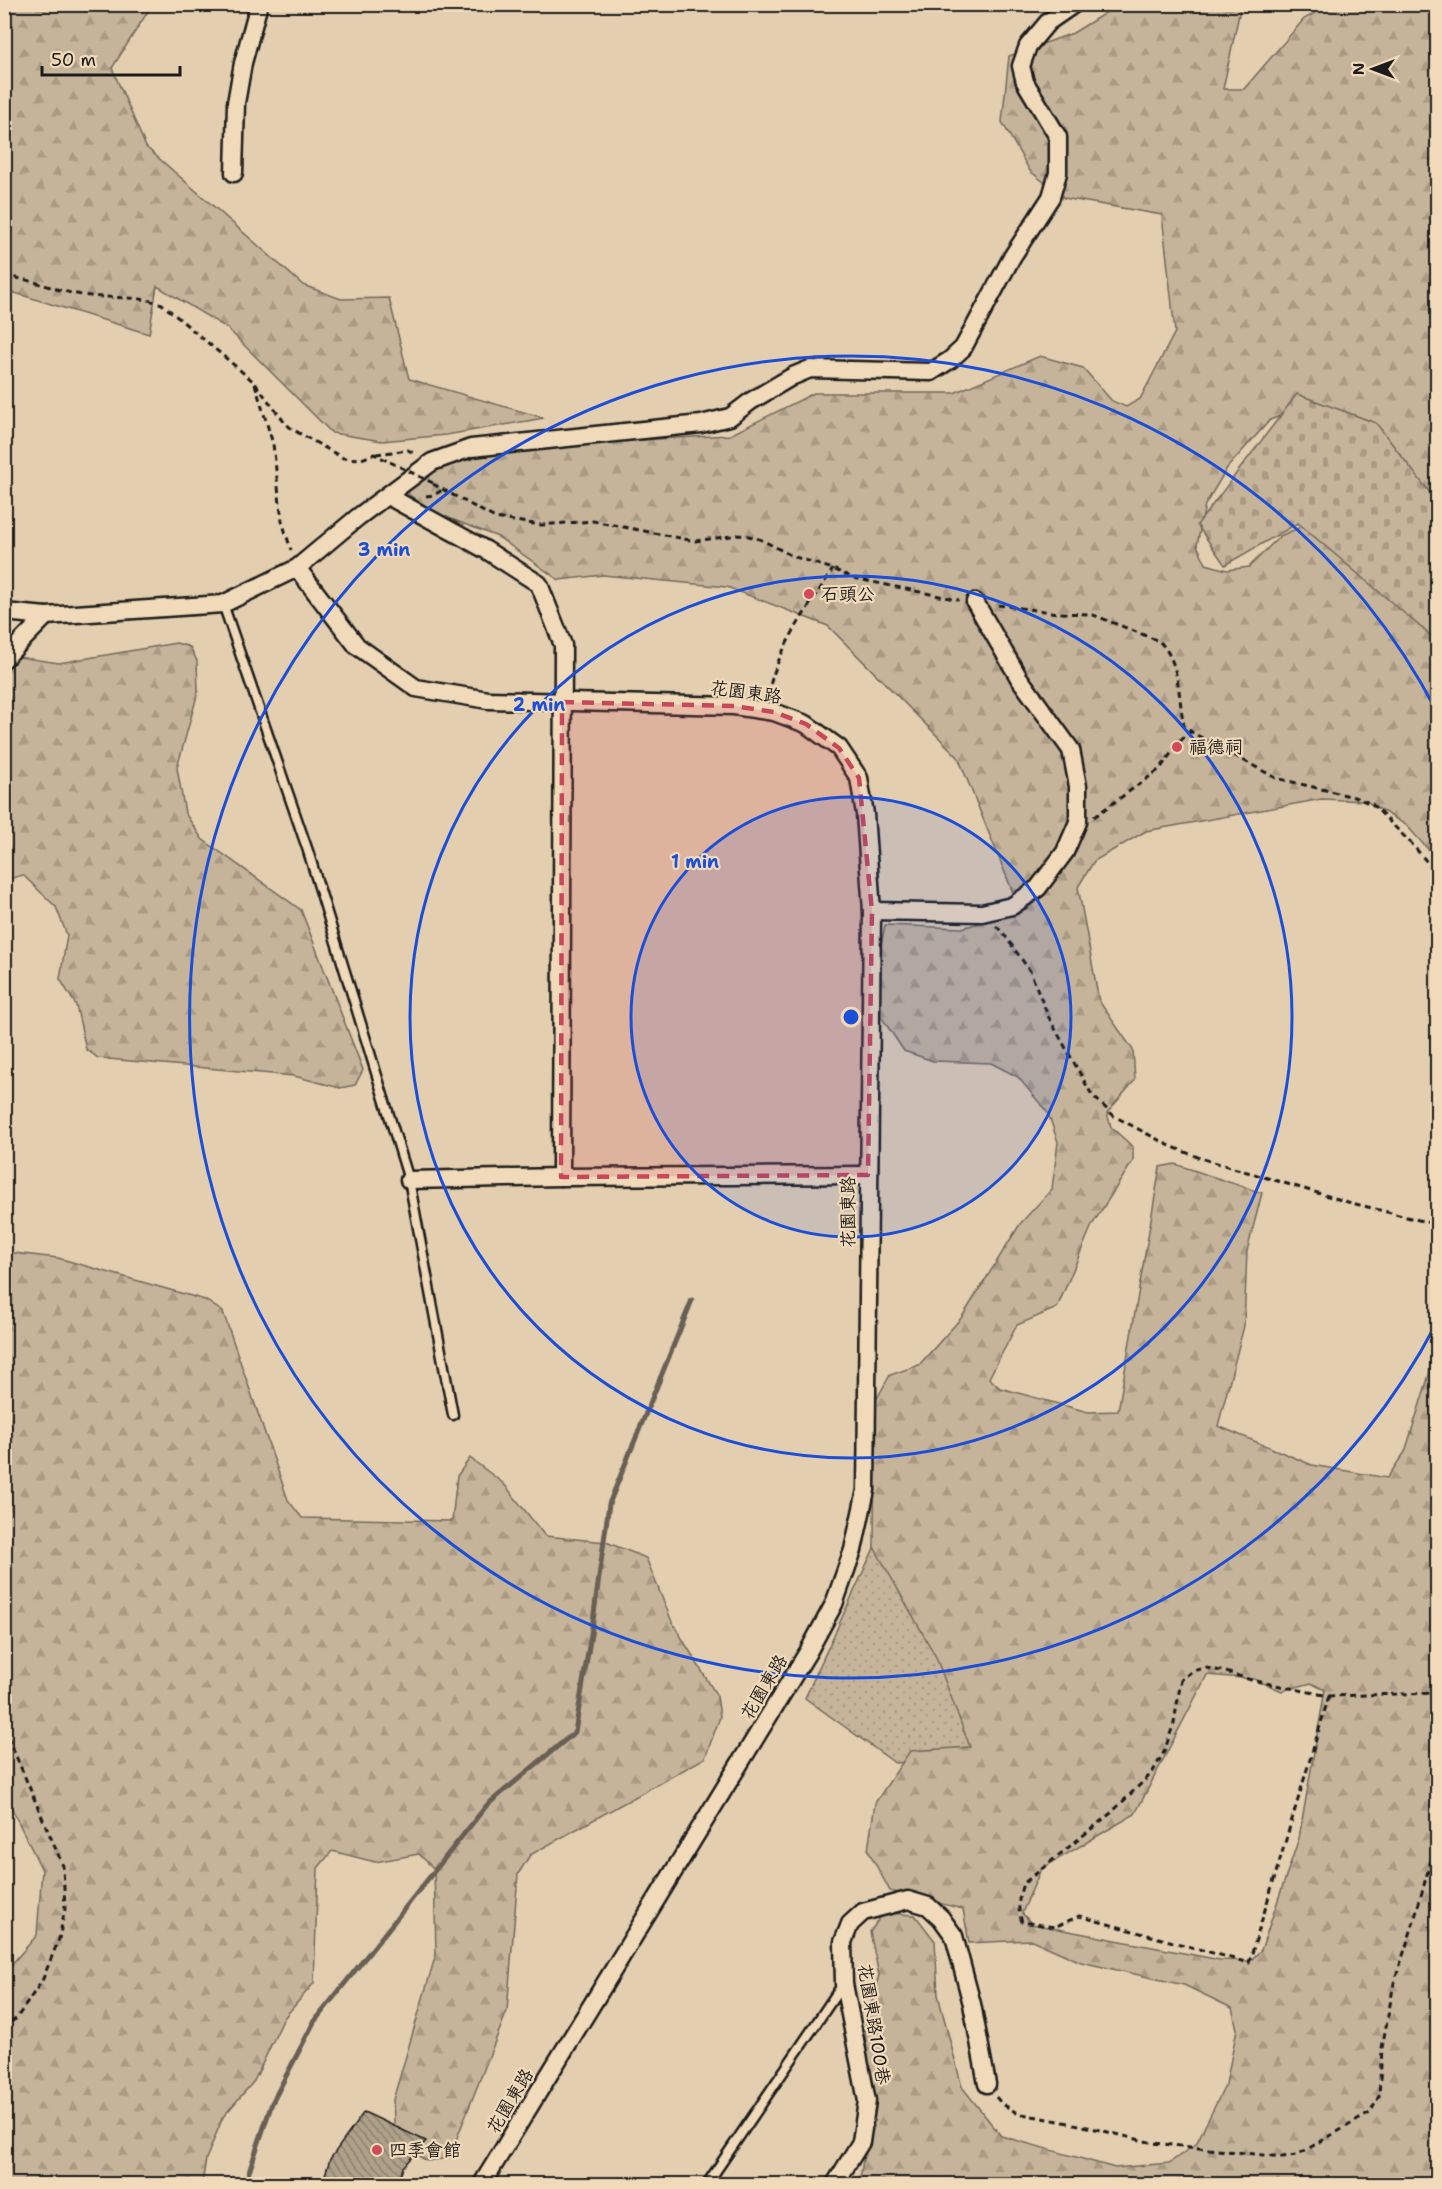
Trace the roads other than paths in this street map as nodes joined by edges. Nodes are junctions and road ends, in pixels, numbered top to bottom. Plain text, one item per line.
1 (259, 4) edge
2 (1074, 4) edge
3 (234, 173) dead end
4 (388, 496) junction
5 (297, 568) junction
6 (975, 602) road end
7 (223, 604) junction
8 (4, 612) edge
9 (46, 616) junction
10 (4, 659) edge
11 (562, 702) junction
12 (872, 911) junction
13 (868, 1175) junction
14 (561, 1176) junction
15 (409, 1180) junction
16 (453, 1415) dead end
17 (844, 1984) junction
18 (987, 2084) road end
19 (482, 2184) edge
20 (707, 2184) edge
21 (835, 2184) edge

1 - 3 street
2 - 4 street
4 - 5 street
4 - 11 street
5 - 7 street
5 - 11 street, 花園東路
6 - 12 street
7 - 9 street
7 - 15 lane
8 - 9 street
9 - 10 street
11 - 12 street, 花園東路
11 - 14 street
12 - 13 street, 花園東路
13 - 14 street
13 - 19 street, 花園東路
14 - 15 street
15 - 16 lane
17 - 18 street, 花園東路100巷
17 - 20 lane
17 - 21 street, 花園東路100巷

